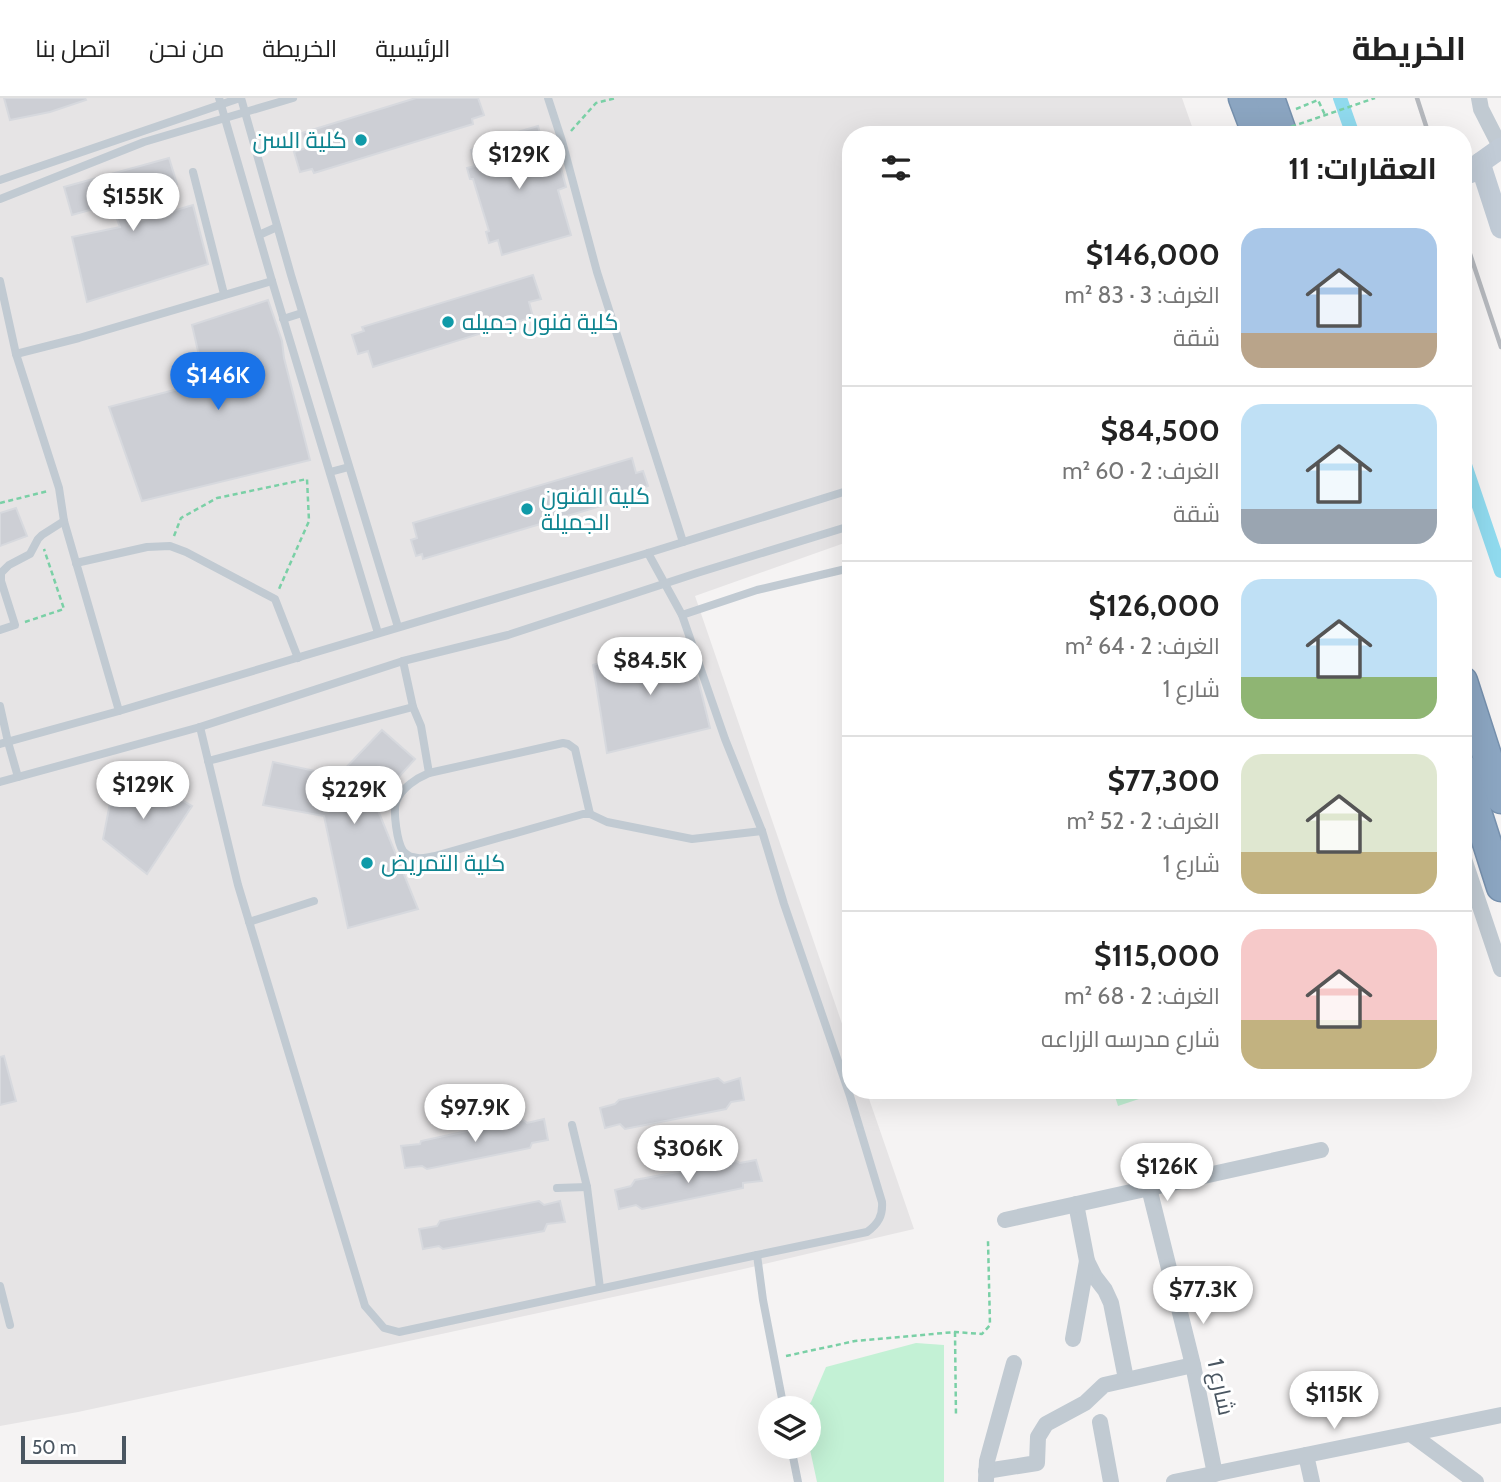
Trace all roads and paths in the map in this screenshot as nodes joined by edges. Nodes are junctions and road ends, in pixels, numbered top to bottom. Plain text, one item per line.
1 (240, 98) edge
2 (293, 98) edge
3 (548, 98) edge
4 (616, 98) edge
5 (1243, 98) edge
6 (1270, 98) edge
7 (1375, 98) edge
8 (1479, 98) edge
9 (220, 101) edge
10 (1297, 109) dead end
11 (245, 111) junction
12 (1325, 115) junction
13 (225, 118) junction
14 (1254, 126) edge
15 (1280, 126) edge
16 (1293, 126) edge
17 (562, 141) junction
18 (1501, 148) edge
19 (1472, 165) edge
20 (193, 172) dead end
21 (1472, 174) edge
22 (0, 180) edge
23 (0, 199) edge
24 (277, 226) junction
25 (1501, 228) edge
26 (259, 235) junction
27 (0, 281) edge
28 (272, 281) junction
29 (223, 294) junction
30 (302, 313) junction
31 (283, 319) junction
32 (16, 354) junction
33 (349, 467) junction
34 (330, 472) junction
35 (59, 488) junction
36 (842, 492) edge
37 (0, 503) edge
38 (64, 521) junction
39 (842, 528) edge
40 (683, 542) junction
41 (170, 546) junction
42 (44, 548) dead end
43 (648, 553) junction
44 (76, 563) junction
45 (842, 570) edge
46 (665, 583) junction
47 (275, 599) junction
48 (682, 615) junction
49 (15, 625) junction
50 (398, 627) junction
51 (0, 630) edge
52 (379, 633) junction
53 (298, 658) junction
54 (403, 661) junction
55 (413, 707) junction
56 (0, 709) edge
57 (1472, 709) edge
58 (119, 711) junction
59 (200, 727) junction
60 (4, 743) edge
61 (208, 761) junction
62 (429, 774) junction
63 (18, 777) junction
64 (0, 782) edge
65 (1472, 796) edge
66 (1501, 799) edge
67 (590, 814) junction
68 (762, 831) junction
69 (1472, 883) edge
70 (1501, 887) edge
71 (314, 901) dead end
72 (249, 922) junction
73 (1501, 969) edge
74 (842, 1073) edge
75 (851, 1099) edge
76 (572, 1125) dead end
77 (1321, 1150) dead end
78 (587, 1187) junction
79 (557, 1188) dead end
80 (1149, 1188) junction
81 (1076, 1204) junction
82 (1005, 1220) dead end
83 (988, 1241) dead end
84 (757, 1255) junction
85 (1087, 1261) junction
86 (0, 1286) edge
87 (600, 1288) junction
88 (10, 1325) dead end
89 (955, 1332) junction
90 (1073, 1339) dead end
91 (774, 1359) junction
92 (1014, 1363) dead end
93 (1193, 1365) junction
94 (1126, 1379) junction
95 (781, 1396) edge
96 (1501, 1415) edge
97 (956, 1417) dead end
98 (1100, 1422) dead end
99 (1411, 1434) junction
100 (1306, 1455) junction
101 (793, 1459) edge
102 (1215, 1474) junction
103 (986, 1477) edge
104 (798, 1482) edge
105 (1111, 1482) edge
106 (1174, 1482) edge
107 (1312, 1482) edge
108 (1476, 1482) edge

1 - 9 lane
1 - 11 lane
2 - 11 lane
3 - 17 lane
4 - 17 path
5 - 14 highway
6 - 15 highway
7 - 12 path, bridge
8 - 18 street
9 - 13 lane
9 - 22 lane
10 - 12 path
11 - 13 lane
11 - 24 lane
12 - 16 path, bridge
13 - 23 lane
13 - 26 lane
17 - 40 lane
18 - 19 main road
20 - 29 lane
21 - 25 main road
24 - 26 lane
24 - 30 lane
26 - 28 lane
27 - 32 lane
28 - 29 lane
28 - 31 lane
29 - 32 lane
30 - 31 lane
30 - 33 lane
31 - 34 lane
32 - 35 lane
33 - 34 lane
33 - 50 lane
34 - 52 lane
35 - 37 path
35 - 38 lane
36 - 40 lane
38 - 44 lane
38 - 49 lane
39 - 46 lane
40 - 43 lane
41 - 44 lane
41 - 47 lane
41 - 47 path
42 - 49 path
43 - 46 lane
43 - 50 lane
44 - 58 lane
45 - 48 lane
46 - 48 lane
46 - 54 lane
47 - 53 lane
48 - 68 lane
49 - 51 lane
50 - 52 lane
52 - 53 lane
53 - 58 lane
54 - 55 lane
54 - 59 lane
55 - 61 lane
55 - 62 lane
56 - 60 lane
57 - 66 highway
58 - 60 lane
59 - 61 lane
59 - 63 lane
60 - 63 lane
61 - 72 lane
62 - 67 lane
62 - 67 lane
63 - 64 lane
65 - 70 highway
67 - 68 lane
68 - 74 lane
69 - 73 street
71 - 72 lane
72 - 87 lane
75 - 84 lane
76 - 78 lane
77 - 80 street
78 - 79 lane
78 - 87 lane
80 - 81 street
80 - 93 street, شارع 1
81 - 82 street
81 - 85 street
83 - 89 path
84 - 87 lane
84 - 91 lane
85 - 90 street
85 - 94 street
86 - 88 lane
89 - 91 path
89 - 97 path
91 - 95 lane
92 - 103 street
93 - 94 street
93 - 102 street, شارع 1
94 - 103 street
96 - 99 street
98 - 105 street
99 - 100 street
99 - 108 street
100 - 102 street
100 - 107 street
101 - 104 lane
102 - 106 street

